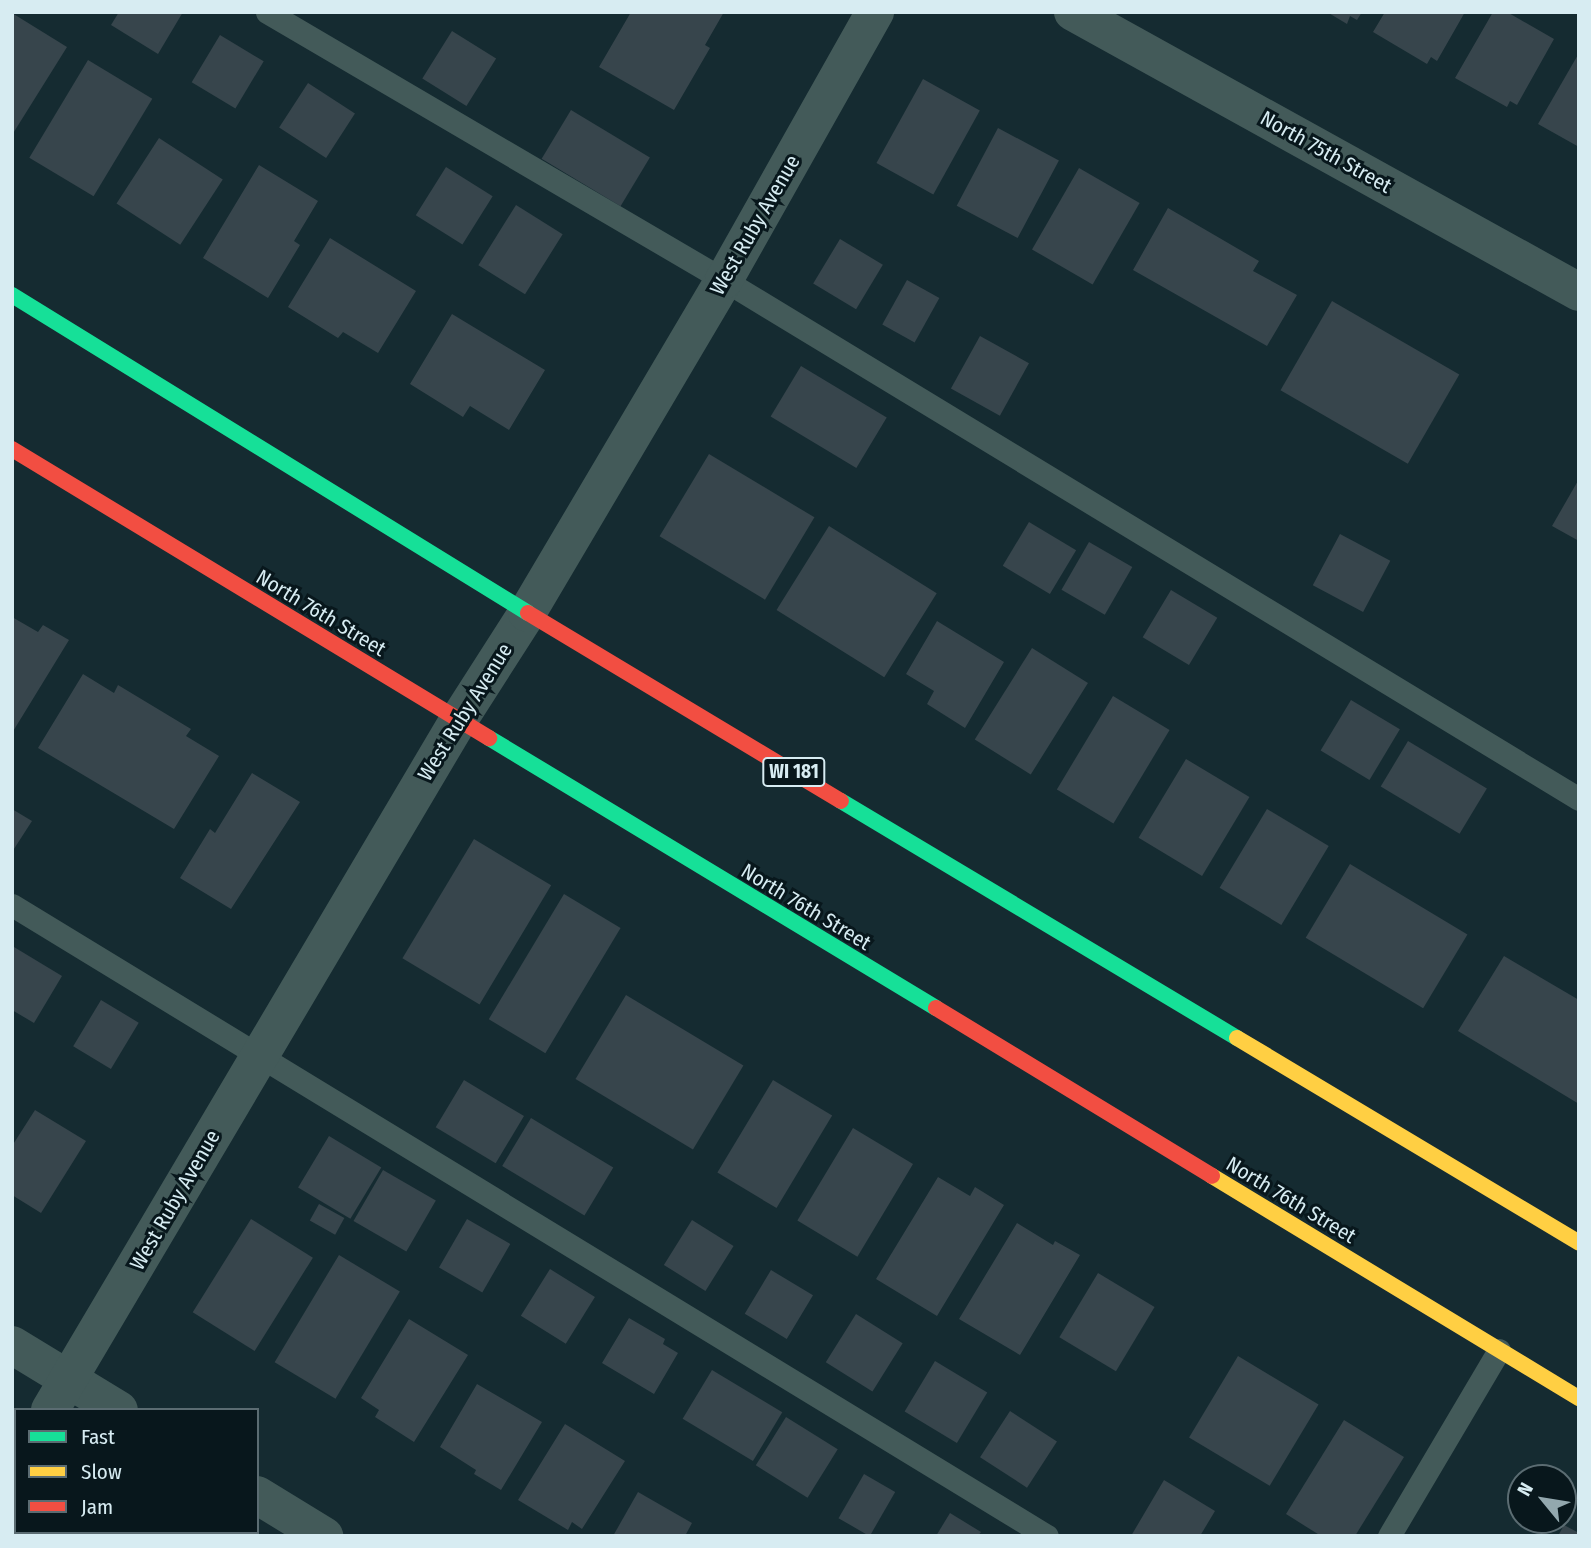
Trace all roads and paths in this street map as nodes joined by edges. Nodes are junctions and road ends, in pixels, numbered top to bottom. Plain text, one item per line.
1 (267, 12) edge
2 (875, 12) edge
3 (1073, 12) edge
4 (724, 280) junction
5 (1579, 292) edge
6 (12, 295) edge
7 (12, 449) edge
8 (527, 613) junction
9 (458, 721) junction
10 (1579, 799) edge
11 (12, 905) edge
12 (260, 1055) junction
13 (1579, 1243) edge
14 (12, 1345) edge
15 (1499, 1350) junction
16 (60, 1395) edge
17 (1579, 1398) edge
18 (111, 1408) edge
19 (259, 1496) edge
20 (324, 1536) edge
21 (1047, 1536) edge
22 (1389, 1536) edge

1 - 4 lane
2 - 4 street, West Ruby Avenue
3 - 5 street, North 75th Street
4 - 8 street, West Ruby Avenue
4 - 10 lane
6 - 8 main road, WI 181
7 - 9 main road, North 76th Street
8 - 9 street, West Ruby Avenue
8 - 13 main road, WI 181
9 - 12 street, West Ruby Avenue
9 - 15 main road, North 76th Street
11 - 12 lane
12 - 16 street, West Ruby Avenue
12 - 21 lane
14 - 16 street
15 - 17 main road, North 76th Street
15 - 22 lane
16 - 18 street
19 - 20 street

